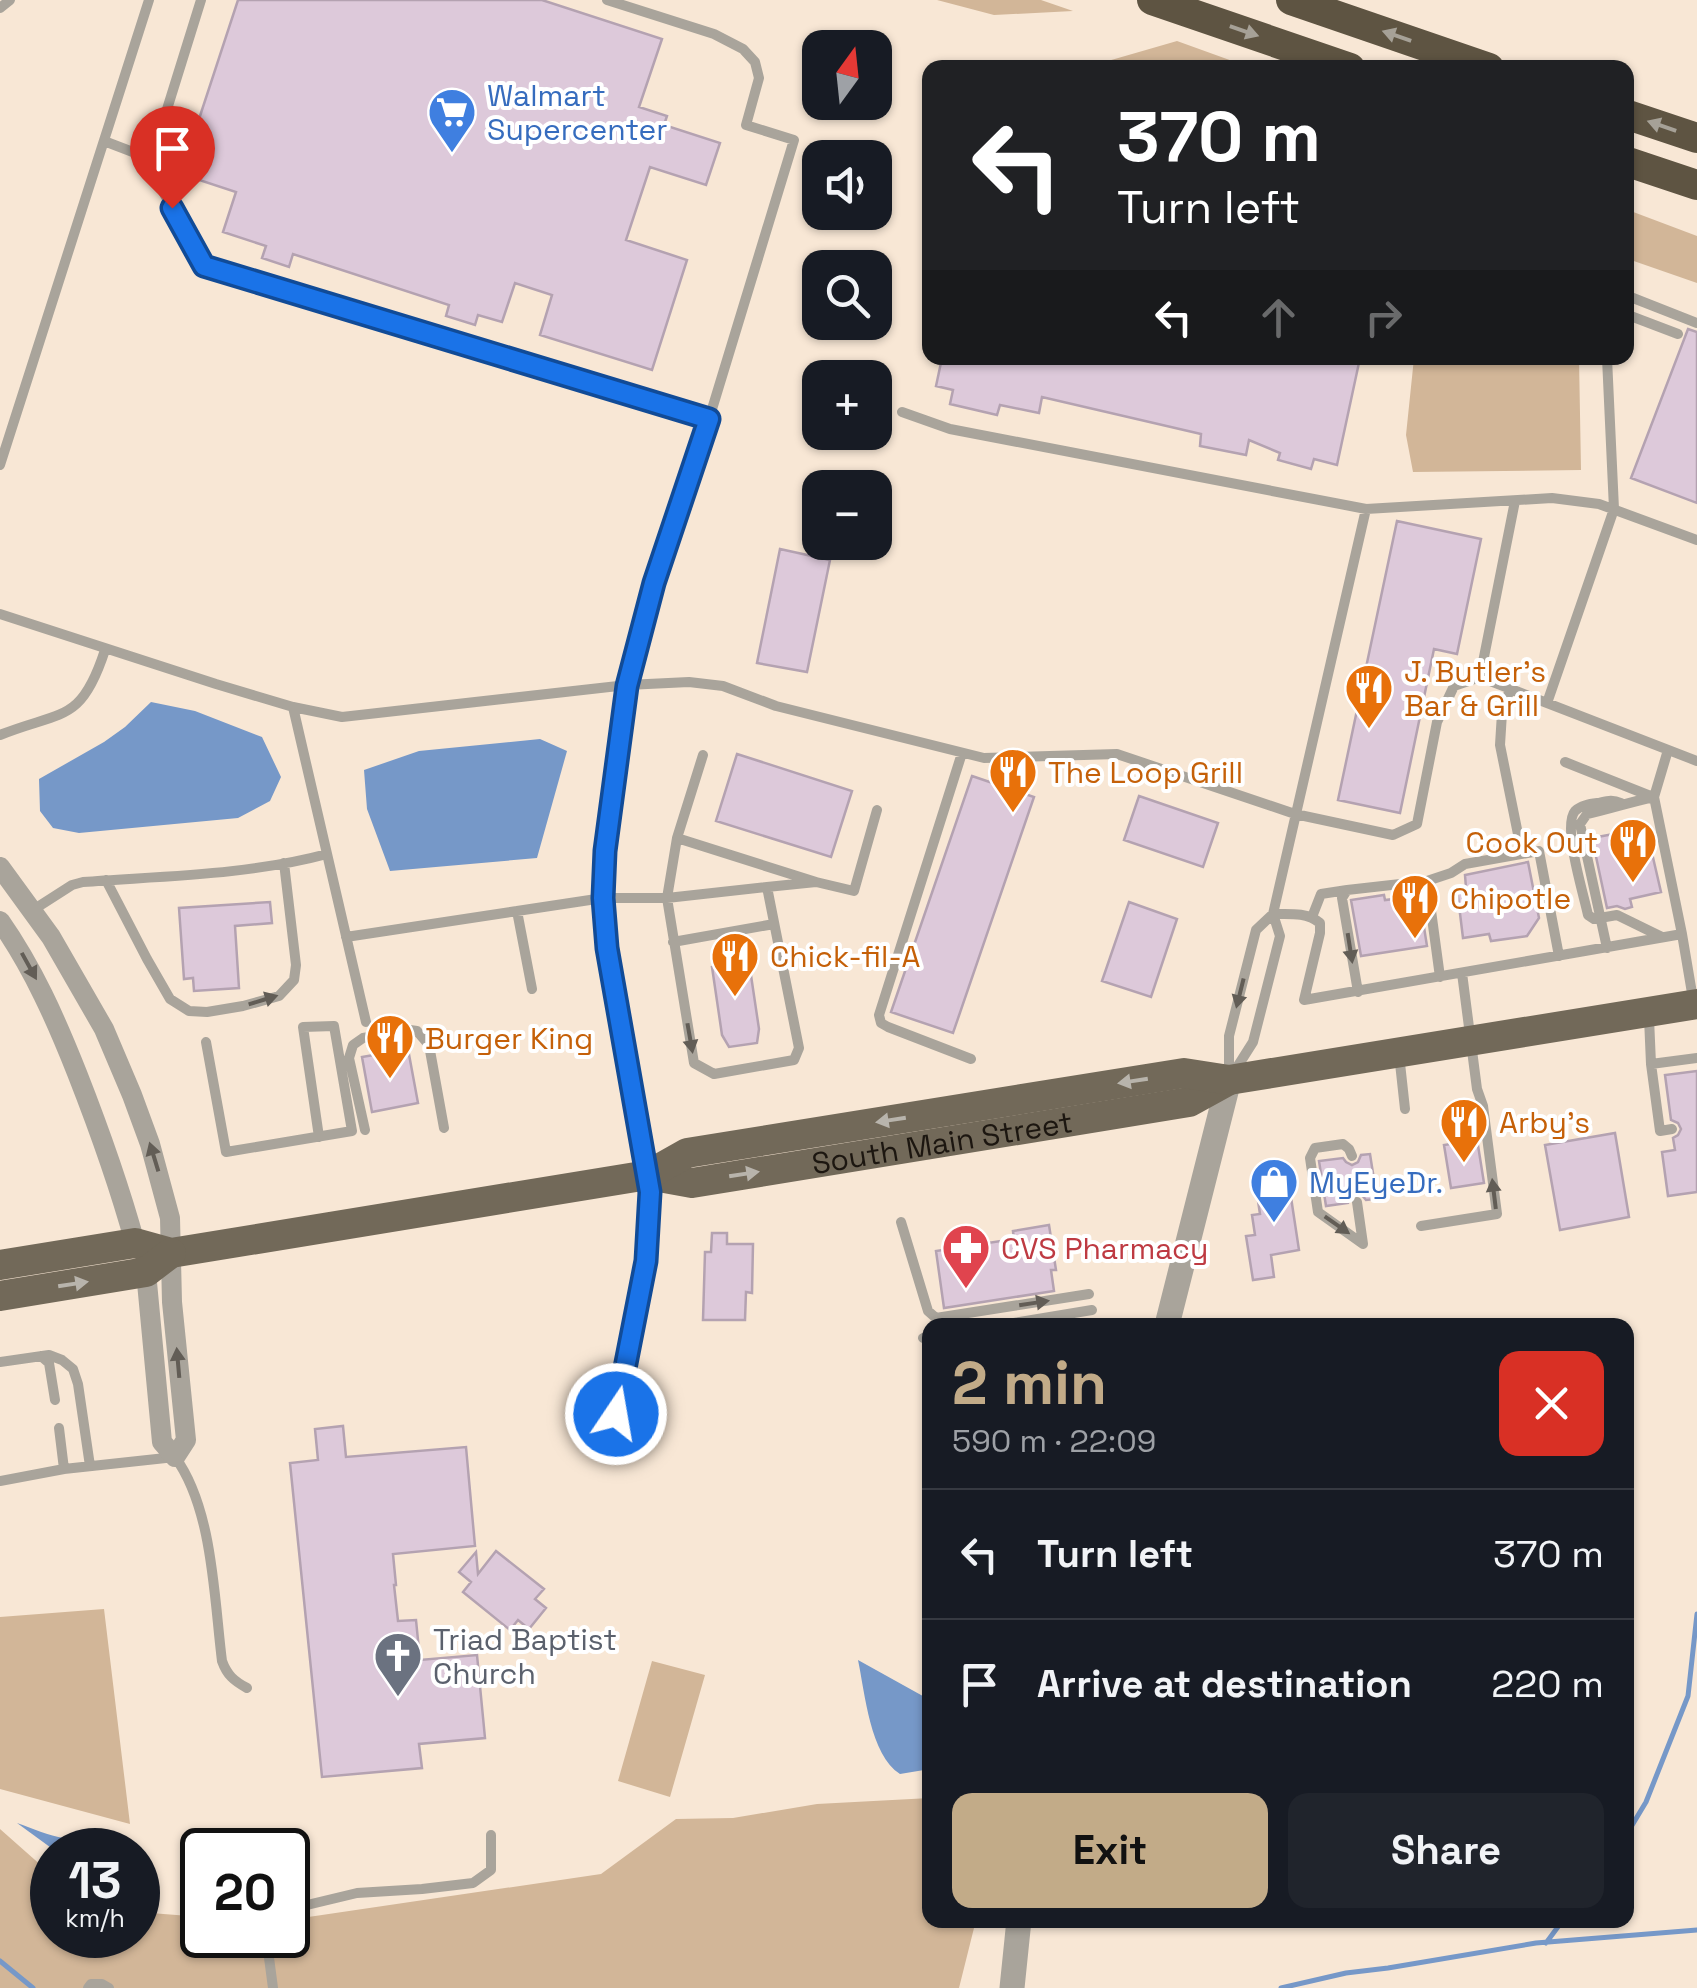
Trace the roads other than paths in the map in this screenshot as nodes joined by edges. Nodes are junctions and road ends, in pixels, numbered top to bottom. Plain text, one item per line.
1 (10, 0) edge
2 (150, 0) edge
3 (201, 0) edge
4 (608, 0) edge
5 (1152, 0) edge
6 (1291, 0) edge
7 (0, 8) edge
8 (1327, 60) edge
9 (1466, 60) edge
10 (1634, 116) edge
11 (1697, 138) edge
12 (104, 142) junction
13 (151, 159) junction
14 (1634, 164) edge
15 (1697, 186) edge
16 (1634, 298) edge
17 (1634, 317) edge
18 (1697, 323) edge
19 (1678, 334) dead end
20 (1607, 365) edge
21 (902, 412) dead end
22 (709, 419) junction
23 (0, 466) edge
24 (1515, 501) junction
25 (1366, 509) junction
26 (1614, 509) junction
27 (1697, 540) edge
28 (0, 614) edge
29 (105, 650) junction
30 (1480, 676) junction
31 (627, 686) junction
32 (1510, 688) junction
33 (1547, 703) junction
34 (293, 708) junction
35 (0, 735) edge
36 (1668, 750) junction
37 (962, 753) junction
38 (702, 755) dead end
39 (1564, 762) dead end
40 (1697, 762) edge
41 (1654, 797) junction
42 (877, 810) dead end
43 (1295, 814) junction
44 (677, 838) junction
45 (327, 854) junction
46 (1522, 854) junction
47 (284, 863) junction
48 (0, 867) edge
49 (106, 880) junction
50 (1427, 881) junction
51 (816, 882) junction
52 (767, 887) junction
53 (1347, 890) junction
54 (603, 898) junction
55 (667, 898) junction
56 (33, 910) junction
57 (517, 911) junction
58 (1273, 914) junction
59 (1312, 917) junction
60 (1600, 918) junction
61 (0, 921) edge
62 (774, 924) junction
63 (1682, 934) junction
64 (346, 937) junction
65 (1663, 937) junction
66 (673, 942) junction
67 (1607, 948) junction
68 (1559, 956) junction
69 (1462, 973) junction
70 (1440, 977) junction
71 (532, 989) dead end
72 (1358, 992) junction
73 (1696, 1004) edge
74 (1648, 1012) junction
75 (366, 1022) dead end
76 (1471, 1041) junction
77 (206, 1042) dead end
78 (1399, 1052) junction
79 (1697, 1058) edge
80 (971, 1059) dead end
81 (1652, 1064) junction
82 (1229, 1080) junction
83 (1405, 1108) dead end
84 (444, 1128) dead end
85 (1672, 1128) dead end
86 (358, 1131) junction
87 (319, 1137) junction
88 (1352, 1156) dead end
89 (648, 1175) junction
90 (1357, 1202) dead end
91 (901, 1222) dead end
92 (1422, 1226) dead end
93 (134, 1243) junction
94 (171, 1253) junction
95 (0, 1264) edge
96 (146, 1272) junction
97 (1089, 1294) dead end
98 (0, 1296) edge
99 (1092, 1310) dead end
100 (1043, 1318) edge
101 (1169, 1318) edge
102 (41, 1356) junction
103 (0, 1362) edge
104 (55, 1400) dead end
105 (616, 1414) dead end
106 (59, 1428) dead end
107 (175, 1457) junction
108 (90, 1466) junction
109 (64, 1469) junction
110 (0, 1481) edge
111 (247, 1688) dead end
112 (491, 1835) dead end
113 (310, 1904) edge
114 (1017, 1928) edge
115 (269, 1958) edge
116 (88, 1988) edge
117 (109, 1988) edge
118 (273, 1988) edge
119 (1012, 1988) edge

1 - 7 lane
2 - 12 lane
3 - 13 lane
4 - 22 lane
5 -> 8 highway
9 -> 6 highway
11 -> 10 highway
12 - 13 lane
12 - 23 lane
13 - 22 lane
14 - 15 highway
16 - 18 lane
17 - 19 lane
20 - 26 lane
21 - 25 lane
22 - 31 lane
24 - 25 lane
24 - 26 lane
24 - 30 lane
25 - 43 lane
26 - 27 lane
26 - 33 lane
28 - 29 lane
29 - 34 lane
29 - 35 lane
30 - 32 lane
30 - 43 lane
31 - 34 lane
31 - 37 lane
31 - 54 lane
32 - 33 lane
32 - 46 lane
33 - 36 lane
34 - 45 lane
36 - 40 lane
36 - 41 lane
37 - 43 lane
37 - 80 lane
38 - 44 lane
39 - 41 lane
41 - 60 lane
41 - 63 lane
42 - 51 lane
43 - 58 lane
44 - 51 lane
44 - 55 lane
45 - 47 lane
45 - 64 lane
46 - 50 lane
46 - 68 lane
47 - 49 lane
49 -> 47 lane
48 - 56 street
49 - 56 lane
50 - 53 lane
50 - 70 lane
51 - 52 lane
52 - 55 lane
52 - 62 lane
53 - 59 lane
53 -> 72 lane
54 - 55 lane
54 - 57 lane
54 - 89 lane
55 - 66 lane
94 -> 56 street
57 - 64 lane
57 - 71 lane
58 - 59 lane
58 -> 82 lane
58 - 82 lane
59 - 72 lane
60 - 65 lane
60 - 67 lane
61 -> 93 street
62 - 66 lane
66 -> 62 lane
63 - 65 lane
63 - 73 lane
64 - 75 lane
65 - 67 lane
67 - 68 lane
68 - 69 lane
69 - 70 lane
69 - 76 lane
70 - 72 lane
73 - 74 main road, South Main Street
74 - 76 main road, South Main Street
74 - 81 lane
76 - 78 main road, South Main Street
92 -> 76 lane
77 - 87 lane
78 - 82 main road, South Main Street
78 - 83 lane
79 - 81 lane
81 - 85 lane
82 - 89 main road, South Main Street
82 - 101 street
84 - 86 lane
86 - 87 lane
86 - 87 lane
88 -> 90 lane
89 - 94 main road, South Main Street
89 - 105 lane
91 -> 97 lane
93 - 94 main road, South Main Street
93 - 95 main road, South Main Street
93 - 96 street
94 - 96 main road, South Main Street
107 -> 94 street
98 -> 96 main road, South Main Street
96 - 107 street
99 - 100 lane
102 - 103 lane
102 - 104 lane
102 - 108 lane
106 - 109 lane
107 - 108 lane
107 - 111 lane
108 - 109 lane
109 - 110 lane
112 - 113 lane
114 - 119 street
115 - 118 lane
116 - 117 lane

